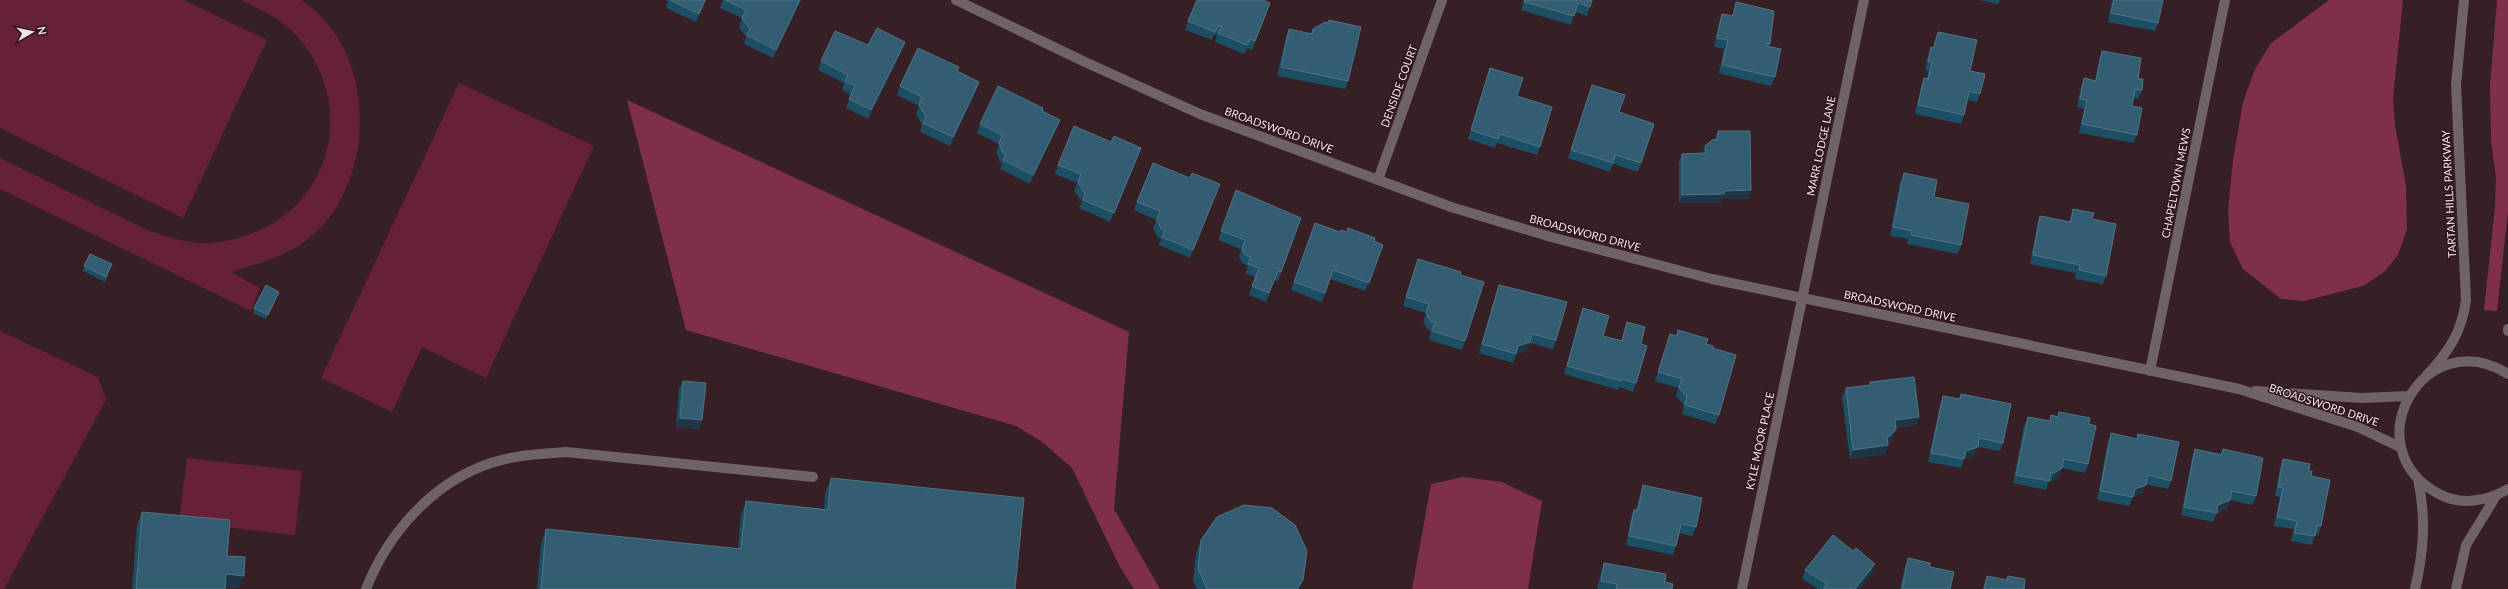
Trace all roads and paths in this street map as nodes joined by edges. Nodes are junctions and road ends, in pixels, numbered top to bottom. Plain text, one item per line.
1 (956, 0) edge
2 (1442, 0) edge
3 (1864, 0) edge
4 (2225, 0) edge
5 (2464, 0) edge
6 (1378, 180) junction
7 (1802, 298) junction
8 (2150, 371) junction
9 (2508, 374) edge
10 (2426, 376) junction
11 (2239, 390) junction
12 (2408, 396) junction
13 (2400, 447) junction
14 (813, 477) dead end
15 (2418, 479) junction
16 (2508, 489) edge
17 (2496, 496) junction
18 (366, 589) edge
19 (1742, 589) edge
20 (2416, 589) edge
21 (2456, 589) edge

1 - 6 street, BROADSWORD DRIVE
2 - 6 street, DENSIDE COURT
3 - 7 street, MARR LODGE LANE
4 - 8 street, CHAPELTOWN MEWS
5 - 10 street, TARTAN HILLS PARKWAY
6 - 7 street, BROADSWORD DRIVE
7 - 8 street, BROADSWORD DRIVE
7 - 19 street, KYLE MOOR PLACE
8 - 11 street, BROADSWORD DRIVE
9 - 10 street, TARTAN HILLS PARKWAY
10 - 12 street, TARTAN HILLS PARKWAY
11 - 12 street, BROADSWORD DRIVE
11 - 13 street, BROADSWORD DRIVE
12 - 13 street, TARTAN HILLS PARKWAY
13 - 15 street, TARTAN HILLS PARKWAY
14 - 18 street
15 - 17 street, TARTAN HILLS PARKWAY
15 - 20 street, TARTAN HILLS PARKWAY
16 - 17 street, TARTAN HILLS PARKWAY
17 - 21 street, TARTAN HILLS PARKWAY

